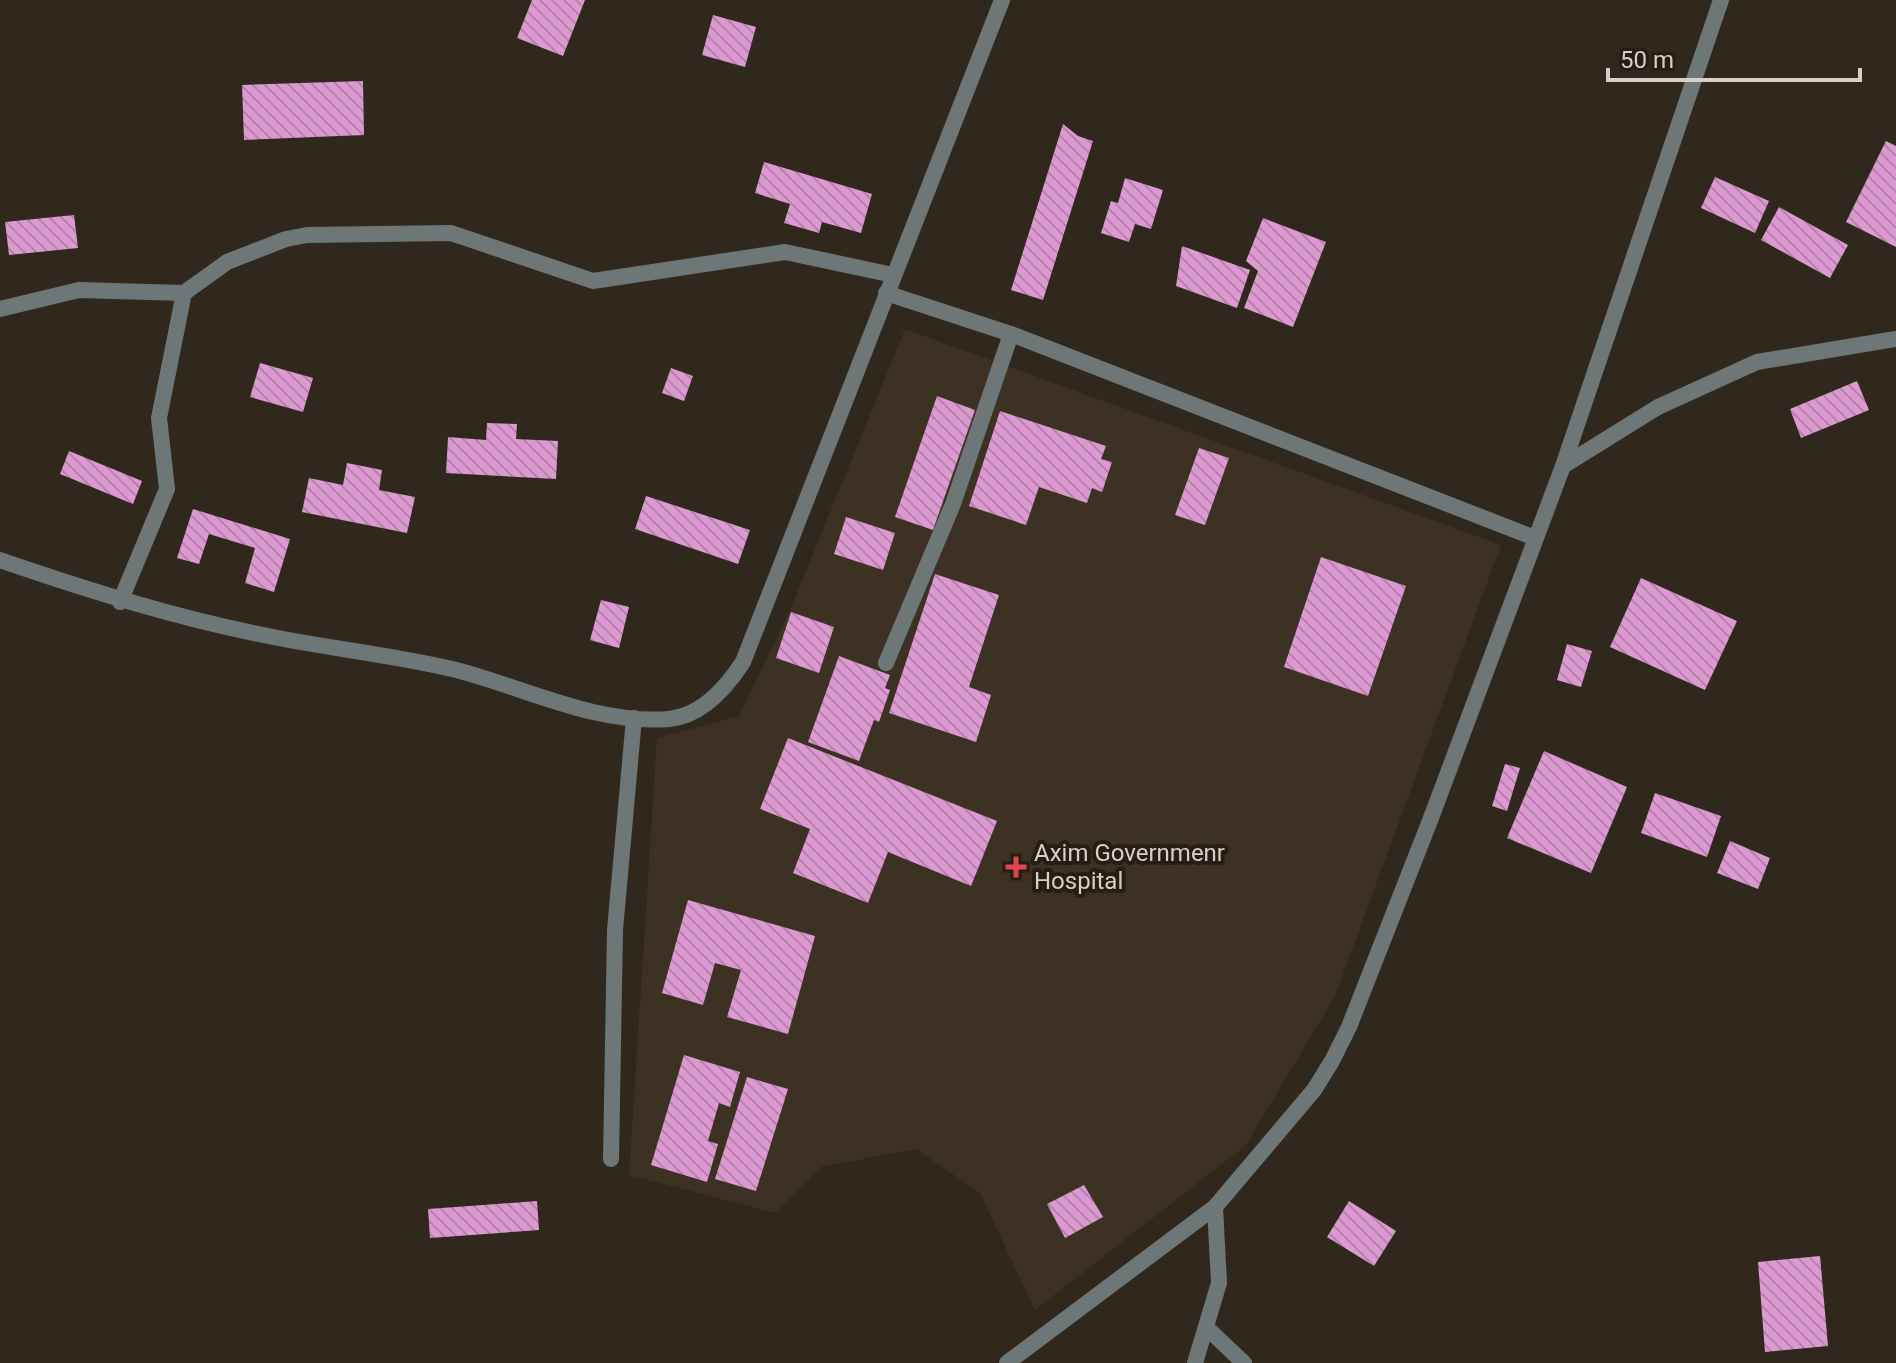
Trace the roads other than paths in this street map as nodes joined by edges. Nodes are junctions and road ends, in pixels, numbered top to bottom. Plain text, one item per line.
1 (1002, 0) edge
2 (1721, 0) edge
3 (893, 275) junction
4 (184, 293) junction
5 (886, 293) junction
6 (0, 309) edge
7 (1011, 334) junction
8 (1896, 339) edge
9 (1563, 466) junction
10 (1535, 538) junction
11 (0, 560) edge
12 (120, 602) junction
13 (886, 663) dead end
14 (634, 718) junction
15 (611, 1159) dead end
16 (1215, 1207) junction
17 (1206, 1327) junction
18 (1007, 1363) edge
19 (1195, 1363) edge
20 (1244, 1363) edge

1 - 3 street
2 - 9 street
3 - 4 street
3 - 5 street
4 - 6 street
4 - 12 street
5 - 7 street
5 - 14 street
7 - 10 street
7 - 13 street
8 - 9 street
9 - 10 street
10 - 16 street
11 - 12 street
12 - 14 street
14 - 15 street
16 - 17 street
16 - 18 street
17 - 19 street
17 - 20 street

